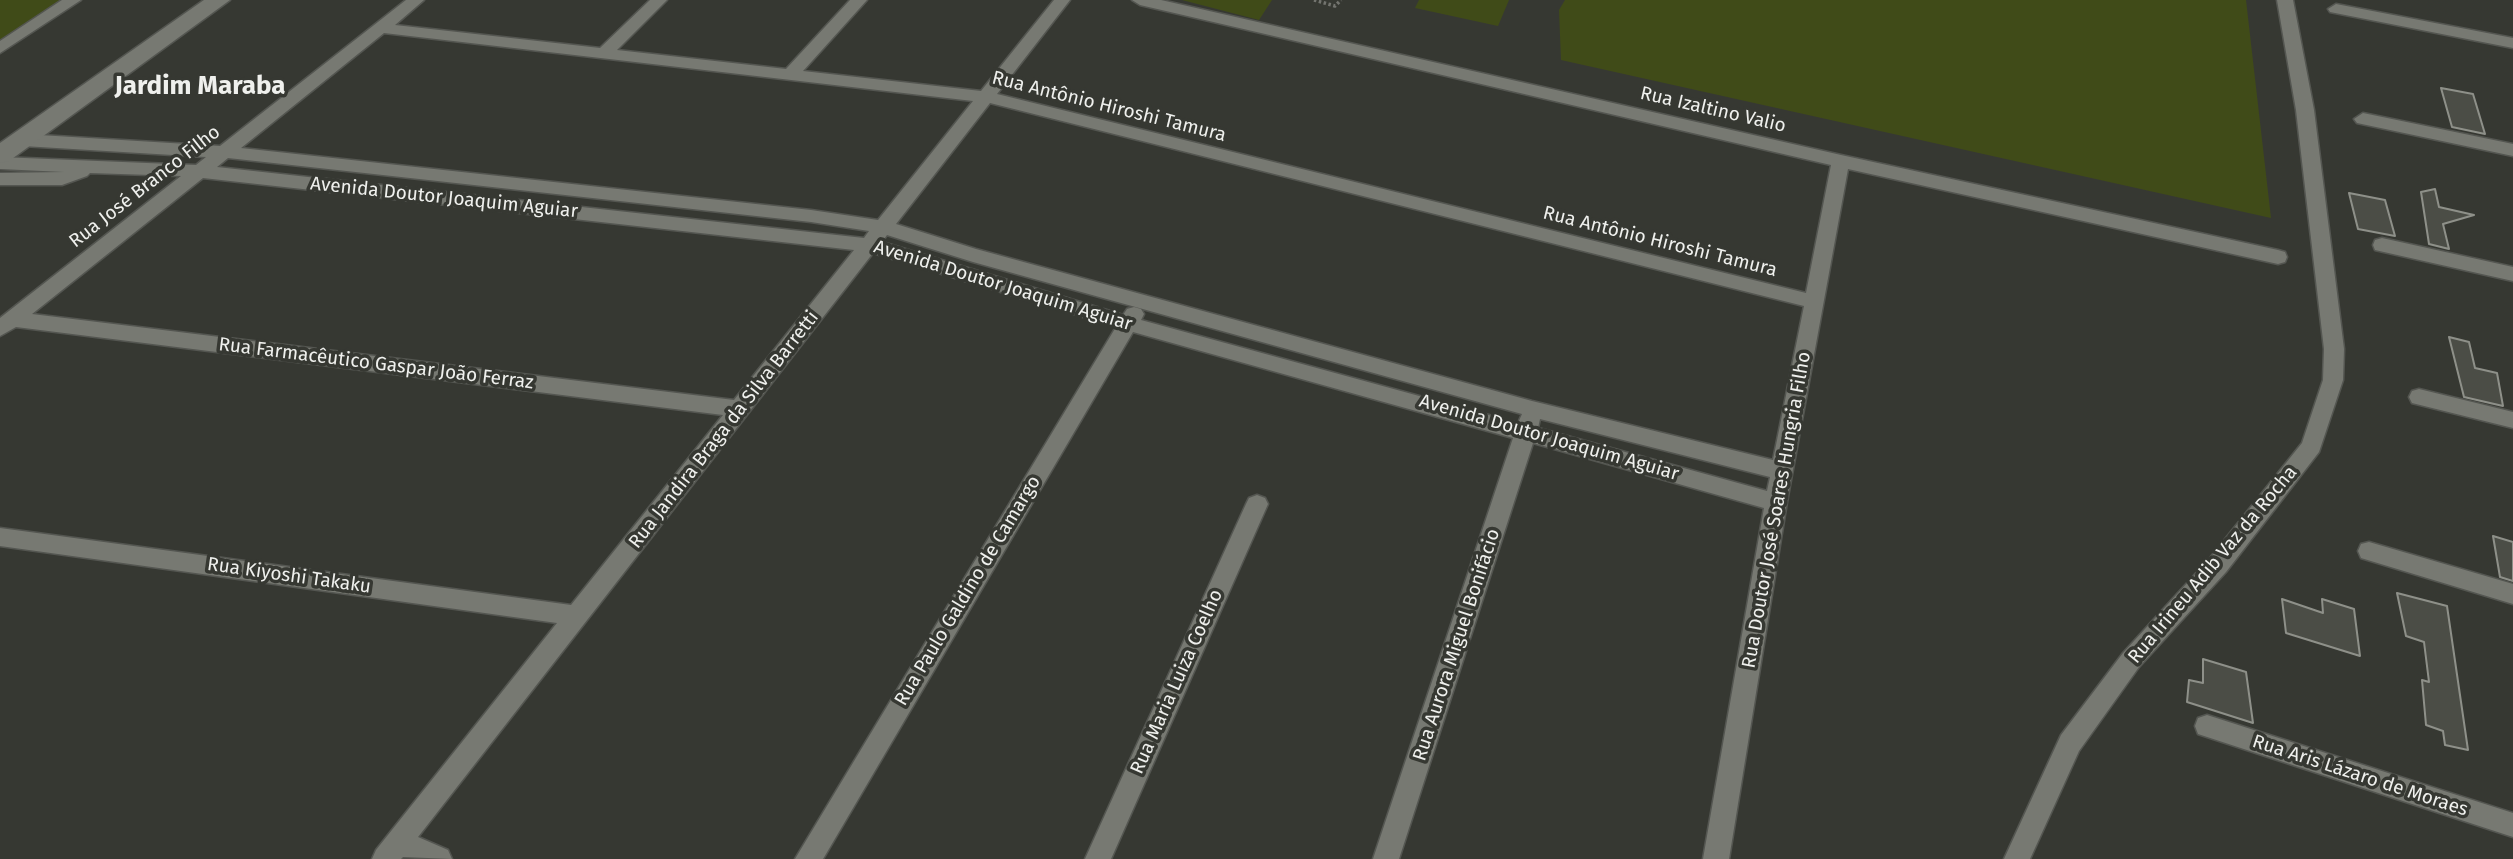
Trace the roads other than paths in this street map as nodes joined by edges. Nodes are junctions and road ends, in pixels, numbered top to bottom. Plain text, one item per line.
1 (73, 0) edge
2 (187, 0) edge
3 (219, 0) edge
4 (416, 0) edge
5 (659, 0) edge
6 (859, 0) edge
7 (1062, 0) edge
8 (1140, 0) edge
9 (2285, 0) edge
10 (2336, 9) dead end
11 (381, 28) junction
12 (2513, 43) edge
13 (0, 48) edge
14 (603, 54) junction
15 (791, 74) junction
16 (986, 97) junction
17 (2363, 119) dead end
18 (0, 130) edge
19 (23, 140) junction
20 (2513, 150) edge
21 (223, 152) junction
22 (0, 155) edge
23 (1840, 161) junction
24 (0, 163) edge
25 (92, 166) junction
26 (198, 171) junction
27 (0, 179) edge
28 (884, 227) junction
29 (870, 245) junction
30 (2382, 245) dead end
31 (2278, 257) dead end
32 (2513, 274) edge
33 (1142, 301) junction
34 (1814, 302) junction
35 (6, 324) edge
36 (1129, 324) junction
37 (2419, 397) dead end
38 (740, 409) junction
39 (1530, 420) junction
40 (2513, 420) edge
41 (1782, 471) junction
42 (1776, 502) junction
43 (1257, 505) dead end
44 (0, 537) edge
45 (2369, 551) dead end
46 (2513, 594) edge
47 (577, 615) junction
48 (2207, 726) dead end
49 (2513, 825) edge
50 (392, 850) edge
51 (439, 859) edge
52 (808, 859) edge
53 (1098, 859) edge
54 (1386, 859) edge
55 (1716, 859) edge
56 (2017, 859) edge

1 - 13 street
2 - 18 main road
3 - 19 main road
4 - 11 street, Rua José Branco Filho
5 - 14 street
6 - 15 street
7 - 16 street, Rua Jandira Braga da Silva Barretti
8 - 23 street, Rua Izaltino Valio
9 - 56 street, Rua Irineu Adib Vaz da Rocha
10 - 12 street
11 - 14 street, Rua Antônio Hiroshi Tamura
11 - 21 street, Rua José Branco Filho
14 - 15 street, Rua Antônio Hiroshi Tamura
15 - 16 street, Rua Antônio Hiroshi Tamura
16 - 28 street, Rua Jandira Braga da Silva Barretti
16 - 34 street, Rua Antônio Hiroshi Tamura
17 - 20 street
19 - 21 street, Avenida Doutor Joaquim Aguiar
19 - 22 main road
21 - 26 street, Rua José Branco Filho
21 - 28 street, Avenida Doutor Joaquim Aguiar
23 - 31 street, Rua Izaltino Valio
23 - 34 street, Rua Doutor José Soares Hungria Filho
24 - 25 street, Avenida Doutor Joaquim Aguiar
25 - 26 street, Avenida Doutor Joaquim Aguiar
25 - 27 street
26 - 29 street, Avenida Doutor Joaquim Aguiar
26 - 35 street, Rua José Branco Filho
28 - 29 street, Rua Jandira Braga da Silva Barretti
28 - 33 street, Avenida Doutor Joaquim Aguiar
29 - 36 street, Avenida Doutor Joaquim Aguiar
29 - 38 street, Rua Jandira Braga da Silva Barretti
30 - 32 street
33 - 36 street, Rua Paulo Galdino de Camargo
33 - 39 street, Avenida Doutor Joaquim Aguiar
34 - 41 street, Rua Doutor José Soares Hungria Filho
35 - 38 street, Rua Farmacêutico Gaspar João Ferraz
36 - 39 street, Avenida Doutor Joaquim Aguiar
36 - 52 street, Rua Paulo Galdino de Camargo
37 - 40 street
38 - 47 street, Rua Jandira Braga da Silva Barretti
39 - 41 street, Avenida Doutor Joaquim Aguiar
39 - 42 street, Avenida Doutor Joaquim Aguiar
39 - 54 street, Rua Aurora Miguel Bonifácio
41 - 42 street, Rua Doutor José Soares Hungria Filho
42 - 55 street, Rua Doutor José Soares Hungria Filho
43 - 53 street, Rua Maria Luiza Coelho
44 - 47 street, Rua Kiyoshi Takaku
45 - 46 street
47 - 50 street, Rua Jandira Braga da Silva Barretti
48 - 49 street, Rua Aris Lázaro de Moraes
50 - 51 street

